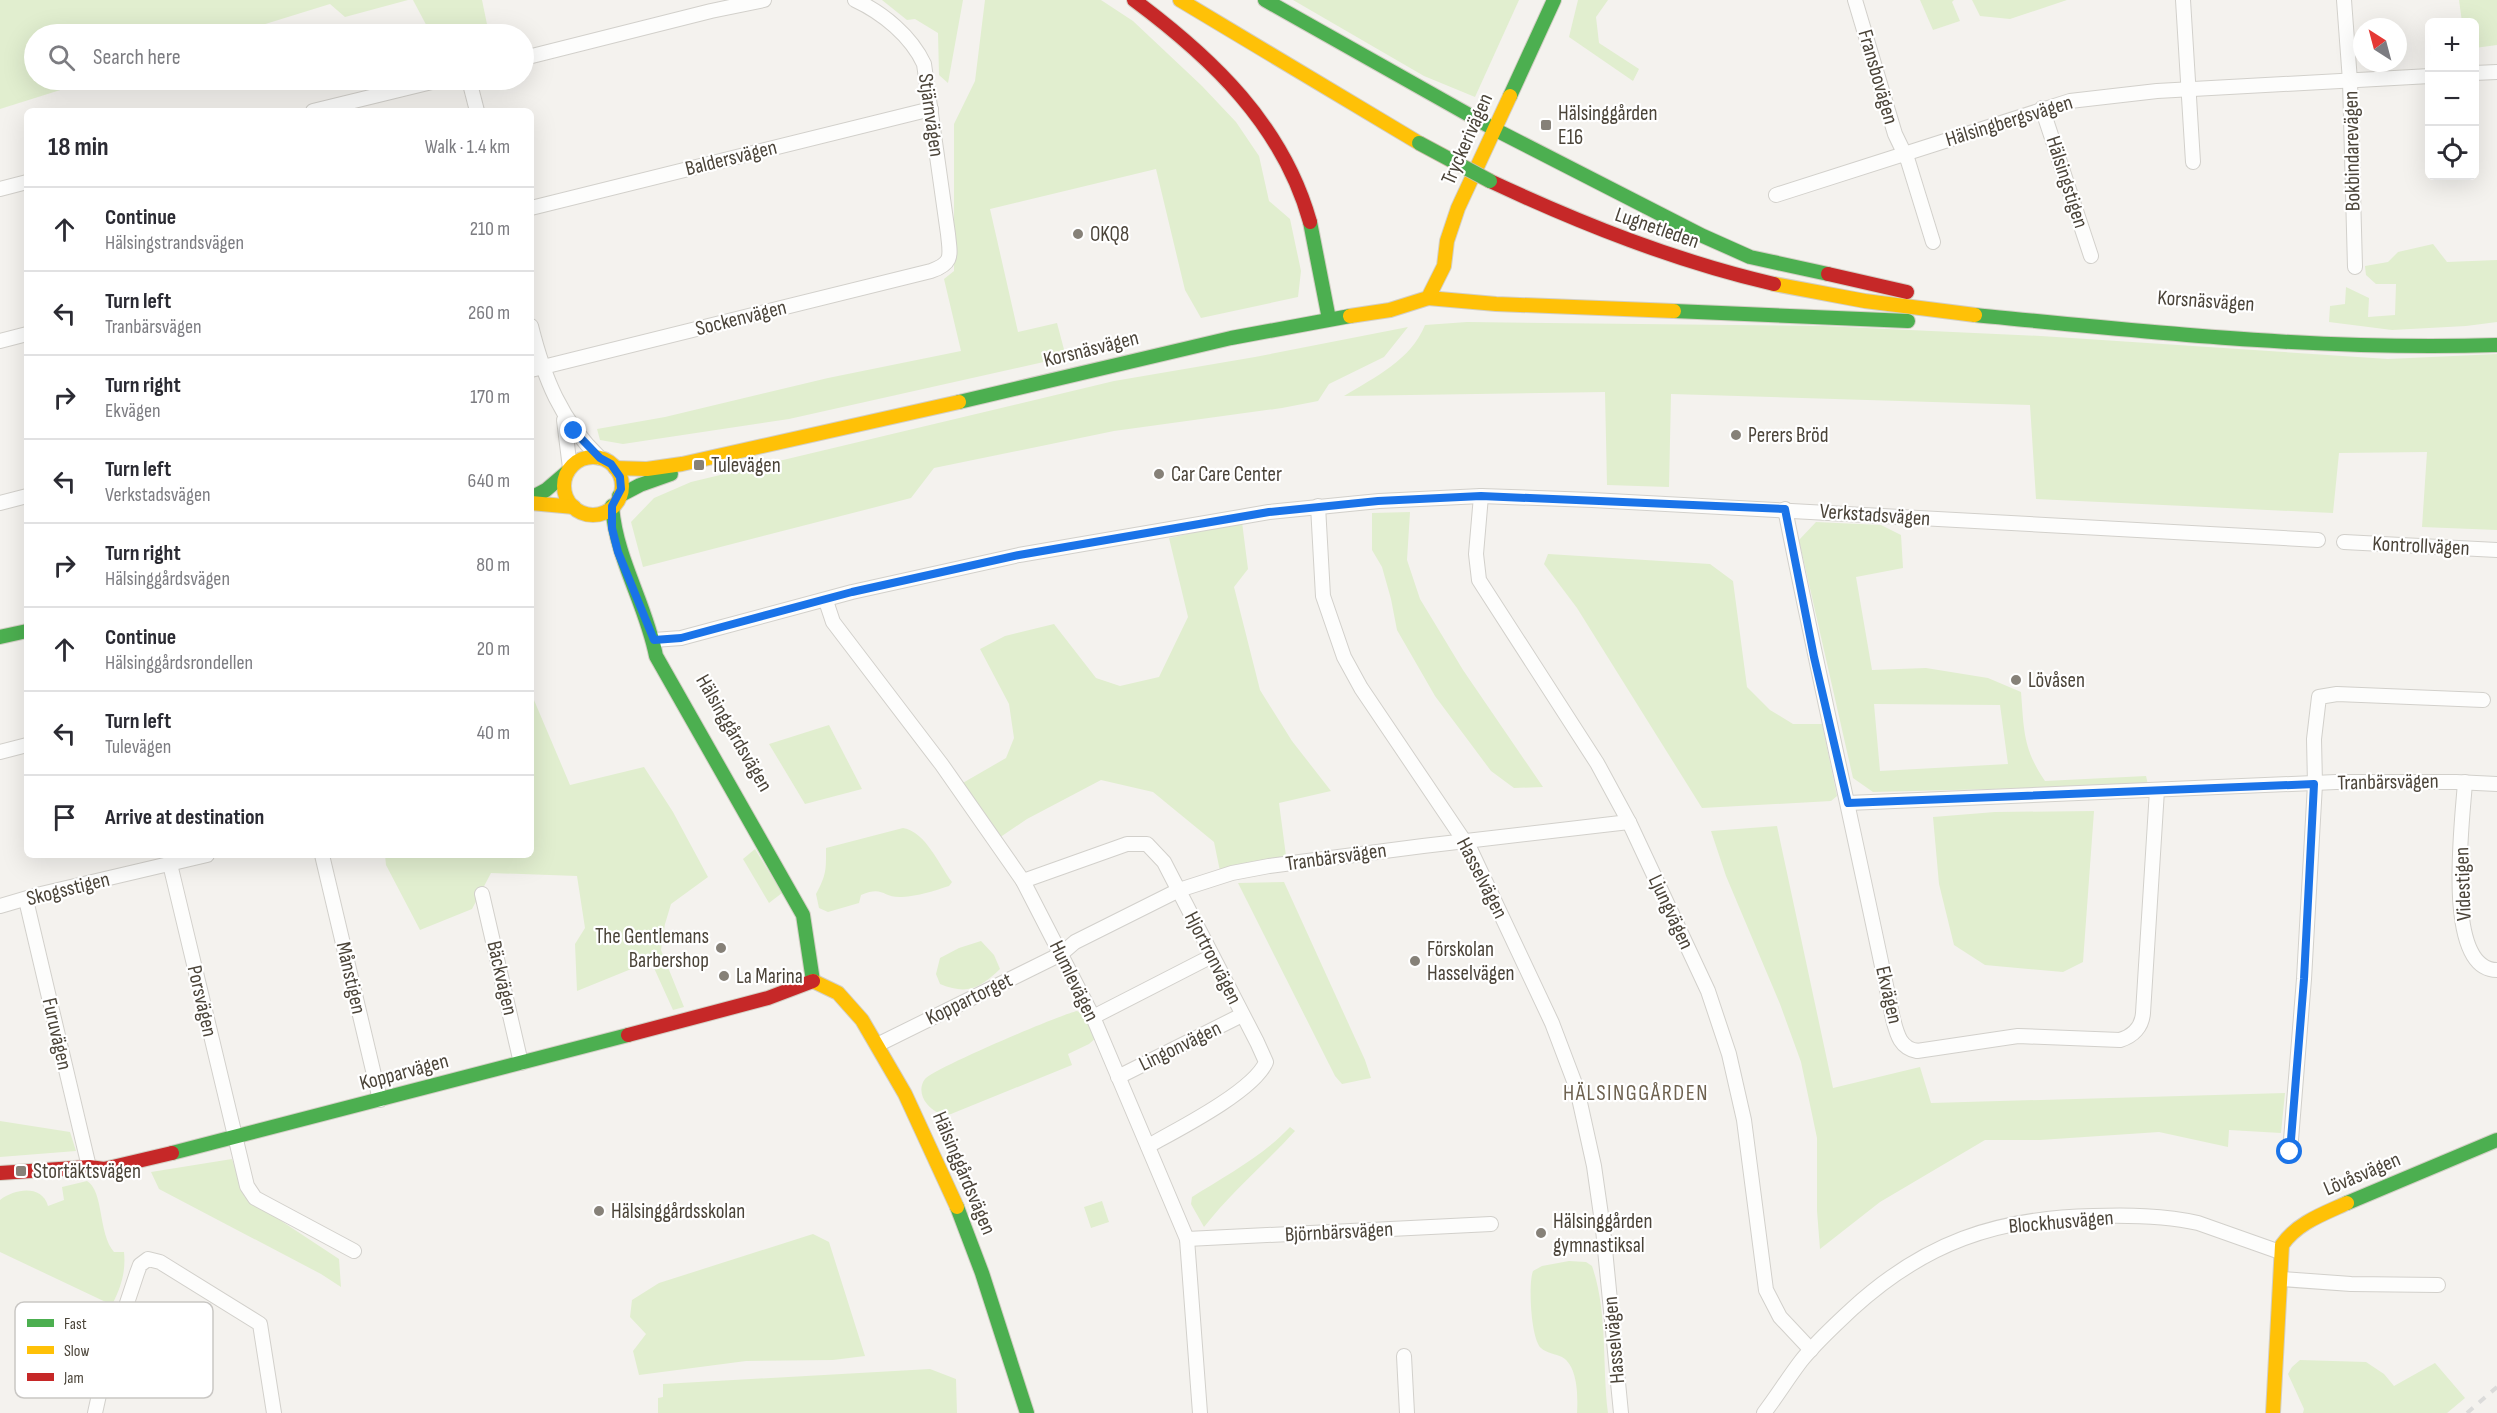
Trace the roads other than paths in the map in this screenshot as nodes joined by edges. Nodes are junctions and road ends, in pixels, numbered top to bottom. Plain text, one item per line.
1 (764, 0) edge
2 (855, 0) edge
3 (1134, 0) edge
4 (1180, 0) edge
5 (1265, 0) edge
6 (1554, 0) edge
7 (1855, 0) edge
8 (2183, 0) edge
9 (2344, 0) edge
10 (534, 55) edge
11 (2497, 72) edge
12 (2479, 73) edge
13 (2425, 76) edge
14 (2350, 81) junction
15 (2188, 89) junction
16 (400, 90) edge
17 (472, 90) edge
18 (327, 108) edge
19 (476, 108) edge
20 (2042, 108) junction
21 (931, 109) junction
22 (1494, 129) junction
23 (1432, 134) dead end
24 (1903, 152) junction
25 (2193, 162) dead end
26 (24, 183) edge
27 (0, 189) edge
28 (1776, 195) dead end
29 (534, 207) edge
30 (1933, 242) dead end
31 (2091, 256) dead end
32 (949, 261) joint
33 (2355, 267) dead end
34 (1912, 293) junction
35 (1428, 298) junction
36 (2144, 317) dead end
37 (1329, 319) junction
38 (2264, 326) dead end
39 (2173, 332) junction
40 (2497, 332) edge
41 (24, 335) edge
42 (0, 341) edge
43 (2497, 345) edge
44 (534, 347) edge
45 (537, 368) edge
46 (563, 415) junction
47 (765, 446) junction
48 (600, 458) junction
49 (615, 468) junction
50 (569, 470) junction
51 (534, 496) edge
52 (1481, 496) junction
53 (24, 497) edge
54 (616, 501) junction
55 (0, 503) edge
56 (534, 503) edge
57 (1318, 506) junction
58 (1785, 509) junction
59 (579, 510) junction
60 (2318, 540) dead end
61 (2344, 542) dead end
62 (2497, 550) edge
63 (618, 552) junction
64 (825, 601) junction
65 (24, 632) edge
66 (0, 638) edge
67 (654, 640) junction
68 (2483, 700) dead end
69 (24, 746) edge
70 (0, 752) edge
71 (2465, 782) junction
72 (2314, 784) junction
73 (2497, 784) edge
74 (2157, 790) junction
75 (1848, 803) junction
76 (1629, 822) junction
77 (1466, 841) junction
78 (195, 858) edge
79 (323, 858) edge
80 (170, 864) junction
81 (1023, 880) junction
82 (1179, 890) junction
83 (482, 894) dead end
84 (26, 900) junction
85 (0, 906) edge
86 (1061, 954) junction
87 (1212, 956) junction
88 (2497, 970) edge
89 (813, 981) junction
90 (1242, 1015) junction
91 (1093, 1017) junction
92 (877, 1045) junction
93 (521, 1063) junction
94 (1118, 1077) junction
95 (380, 1100) junction
96 (235, 1138) junction
97 (2497, 1140) edge
98 (1148, 1146) junction
99 (2290, 1152) dead end
100 (89, 1167) junction
101 (0, 1173) edge
102 (1491, 1224) dead end
103 (1187, 1239) junction
104 (354, 1251) dead end
105 (2280, 1252) junction
106 (2281, 1279) junction
107 (2438, 1285) dead end
108 (127, 1302) edge
109 (1811, 1350) junction
110 (1404, 1356) dead end
111 (98, 1398) edge
112 (95, 1413) edge
113 (274, 1413) edge
114 (1027, 1413) edge
115 (1200, 1413) edge
116 (1407, 1413) edge
117 (1621, 1413) edge
118 (1764, 1413) edge
119 (2273, 1413) edge

1 - 10 street
2 - 21 street, Stjärnvägen
3 - 37 main road
4 - 39 main road, Lugnetleden, bridge
5 - 22 main road
6 - 22 main road, Tryckerivägen
7 - 24 street, Fransbovägen
8 - 15 street
9 - 14 street, Bokbindarevägen
11 - 12 street
13 - 14 street, Hälsingbergsvägen
14 - 15 street, Hälsingbergsvägen
14 - 33 street, Bokbindarevägen
15 - 20 street, Hälsingbergsvägen
15 - 25 street
16 - 18 street
17 - 19 street
20 - 24 street, Hälsingbergsvägen
20 - 31 street, Hälsingstigen
21 - 29 street, Baldersvägen
21 - 32 street, Stjärnvägen
22 - 34 main road
22 - 35 main road, Tryckerivägen
23 - 34 main road, Lugnetleden
24 - 28 street, Hälsingbergsvägen
24 - 30 street
26 - 27 street
32 - 45 street, Sockenvägen
34 - 36 main road, Korsnäsvägen
35 - 37 main road, Korsnäsvägen
35 - 39 main road
37 - 47 main road, Korsnäsvägen
38 - 40 main road, Korsnäsvägen
39 - 43 main road, Korsnäsvägen
41 - 42 street
44 - 45 street
45 - 46 street
46 - 48 street
46 - 50 street
47 - 49 main road, Korsnäsvägen
47 - 54 main road, Korsnäsvägen
48 - 49 main road
48 - 50 main road
49 - 54 main road
50 - 51 main road
50 - 59 main road
52 - 57 street, Verkstadsvägen
52 - 58 street, Verkstadsvägen
52 - 76 street, Ljungvägen
53 - 55 street
54 - 59 main road
54 - 63 main road, Hälsinggårdsvägen
56 - 59 main road
57 - 64 street, Verkstadsvägen
57 - 77 street, Hasselvägen
58 - 60 street, Verkstadsvägen
58 - 75 street, Ekvägen
59 - 63 main road, Hälsinggårdsvägen
61 - 62 street, Kontrollvägen
63 - 67 main road, Hälsinggårdsvägen
64 - 67 street, Verkstadsvägen
64 - 81 street, Humlevägen
65 - 66 main road
67 - 89 main road, Hälsinggårdsvägen
68 - 72 street
69 - 70 street
71 - 72 street, Tranbärsvägen
71 - 73 street, Tranbärsvägen
71 - 88 street, Videstigen
72 - 74 street, Tranbärsvägen
72 - 99 street
74 - 75 street, Tranbärsvägen
74 - 75 street, Ekvägen
76 - 77 street, Tranbärsvägen
76 - 109 street, Ljungvägen
77 - 82 street, Tranbärsvägen
77 - 117 street, Hasselvägen
78 - 80 street, Skogsstigen
79 - 95 street, Månstigen
80 - 84 street, Skogsstigen
80 - 96 street, Porsvägen
81 - 82 street, Hjortronvägen
81 - 86 street, Humlevägen
82 - 86 street, Tranbärsvägen
82 - 87 street, Hjortronvägen
83 - 93 street, Bäckvägen
84 - 85 street, Skogsstigen
84 - 100 street, Furuvägen
86 - 91 street, Humlevägen
86 - 92 street, Koppartorget
87 - 90 street, Hjortronvägen
87 - 91 street
89 - 92 main road, Hälsinggårdsvägen
89 - 93 main road, Kopparvägen
90 - 94 street, Lingonvägen
90 - 98 street, Hjortronvägen
91 - 94 street, Humlevägen
92 - 114 main road, Hälsinggårdsvägen
93 - 95 main road, Kopparvägen
94 - 98 street, Humlevägen
95 - 96 main road, Kopparvägen
96 - 100 main road, Kopparvägen
96 - 104 street, Porsvägen
97 - 105 main road, Lövåsvägen
98 - 103 street, Humlevägen
100 - 101 main road, Kopparvägen
102 - 103 street, Björnbärsvägen
103 - 115 street, Humlevägen
105 - 106 main road
105 - 109 street, Blockhusvägen
106 - 107 street
106 - 119 main road
108 - 113 street
109 - 118 street, Blockhusvägen
110 - 116 street
111 - 112 street

